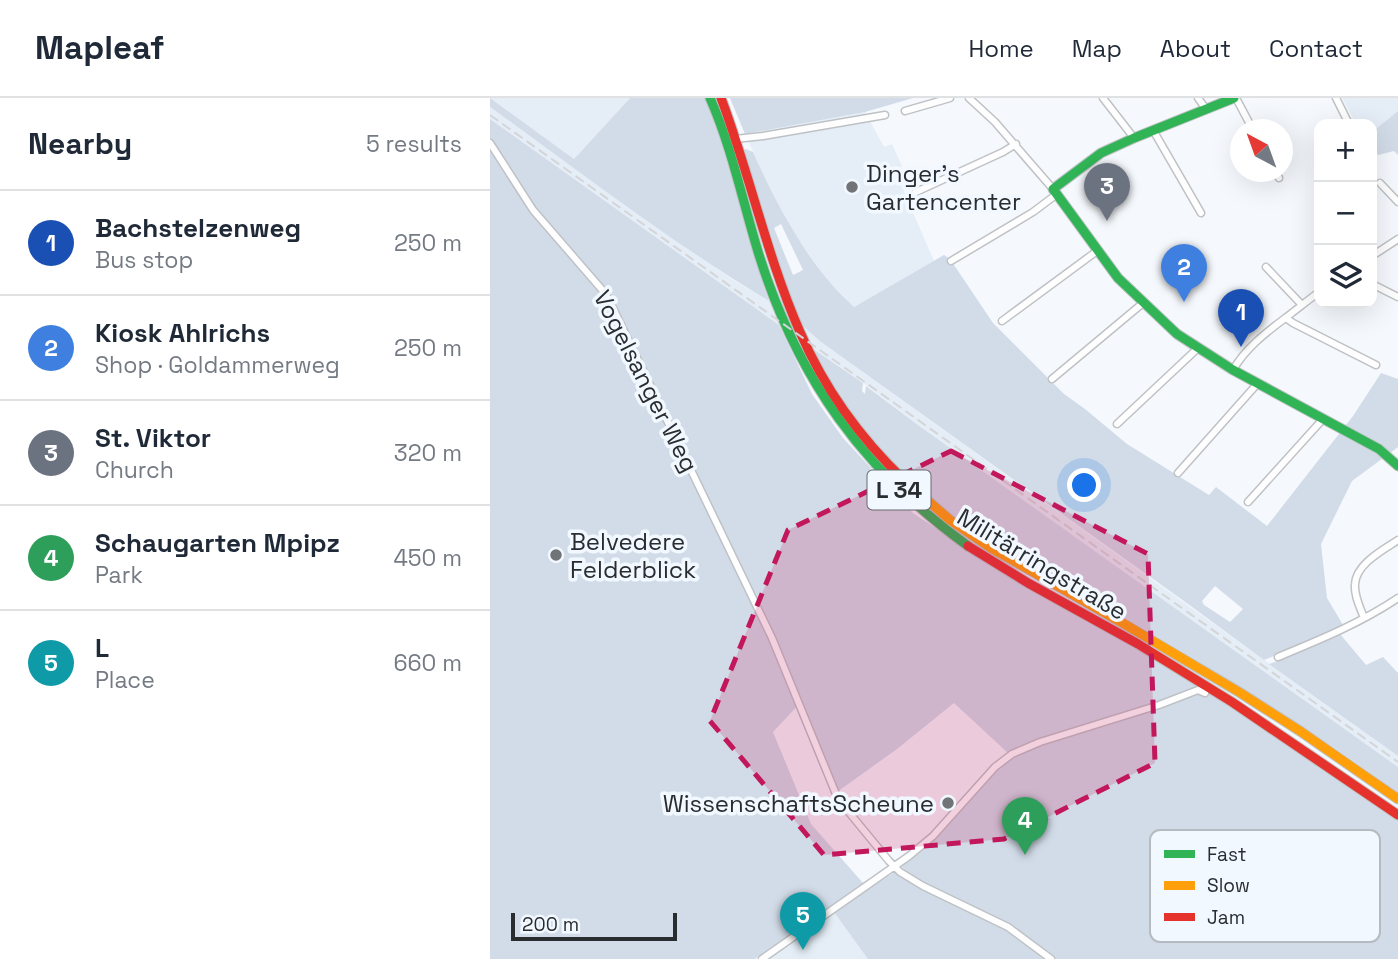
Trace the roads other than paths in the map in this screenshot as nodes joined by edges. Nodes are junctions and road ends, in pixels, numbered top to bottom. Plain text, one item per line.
1 (710, 98) edge
2 (721, 98) edge
3 (950, 98) edge
4 (969, 98) edge
5 (1103, 98) edge
6 (1198, 98) edge
7 (1235, 98) edge
8 (1336, 98) edge
9 (1206, 109) junction
10 (905, 111) dead end
11 (885, 115) dead end
12 (1247, 119) edge
13 (1346, 119) edge
14 (1153, 130) junction
15 (1133, 138) junction
16 (737, 139) junction
17 (726, 141) junction
18 (490, 144) edge
19 (1016, 144) junction
20 (1380, 183) dead end
21 (1055, 191) junction
22 (916, 192) dead end
23 (1398, 202) edge
24 (1201, 213) dead end
25 (1398, 239) edge
26 (1097, 251) junction
27 (1377, 253) edge
28 (951, 261) dead end
29 (1266, 267) dead end
30 (1377, 286) edge
31 (1314, 295) edge
32 (1398, 297) edge
33 (1143, 303) junction
34 (1301, 304) junction
35 (1286, 318) junction
36 (1002, 321) dead end
37 (1198, 348) junction
38 (1376, 365) dead end
39 (1233, 370) junction
40 (1052, 379) dead end
41 (1258, 383) junction
42 (1323, 419) junction
43 (1117, 424) dead end
44 (1398, 466) edge
45 (1178, 473) dead end
46 (1248, 502) dead end
47 (1398, 540) edge
48 (1397, 601) edge
49 (1364, 618) junction
50 (1278, 657) dead end
51 (1205, 693) dead end
52 (1398, 799) edge
53 (1398, 816) edge
54 (894, 867) junction
55 (762, 959) edge
56 (1051, 959) edge

1 - 17 main road, Militärringstraße / L 34
2 - 16 main road, Militärringstraße / L 34
3 - 10 street
4 - 19 street
5 - 15 street
6 - 9 street
7 - 9 main road
7 - 12 street
8 - 13 street
9 - 14 main road
11 - 16 street
14 - 15 main road
14 - 24 street
15 - 21 main road
16 - 17 street
16 - 52 main road, Militärringstraße / L 34
17 - 53 main road, Militärringstraße / L 34
18 - 54 street, Vogelsanger Weg
19 - 21 street
19 - 22 street
20 - 23 street
21 - 26 main road
21 - 28 street
25 - 27 street
26 - 33 main road
26 - 36 street
29 - 34 street
30 - 32 street
31 - 34 street
33 - 37 main road
33 - 40 street
34 - 35 street
35 - 38 street
35 - 39 street
37 - 39 main road
37 - 43 street
39 - 41 main road
41 - 42 main road
41 - 45 street
42 - 44 main road
42 - 46 street
47 - 49 street
48 - 49 street
49 - 50 street
51 - 54 street
54 - 55 street
54 - 56 street, Vogelsanger Weg

